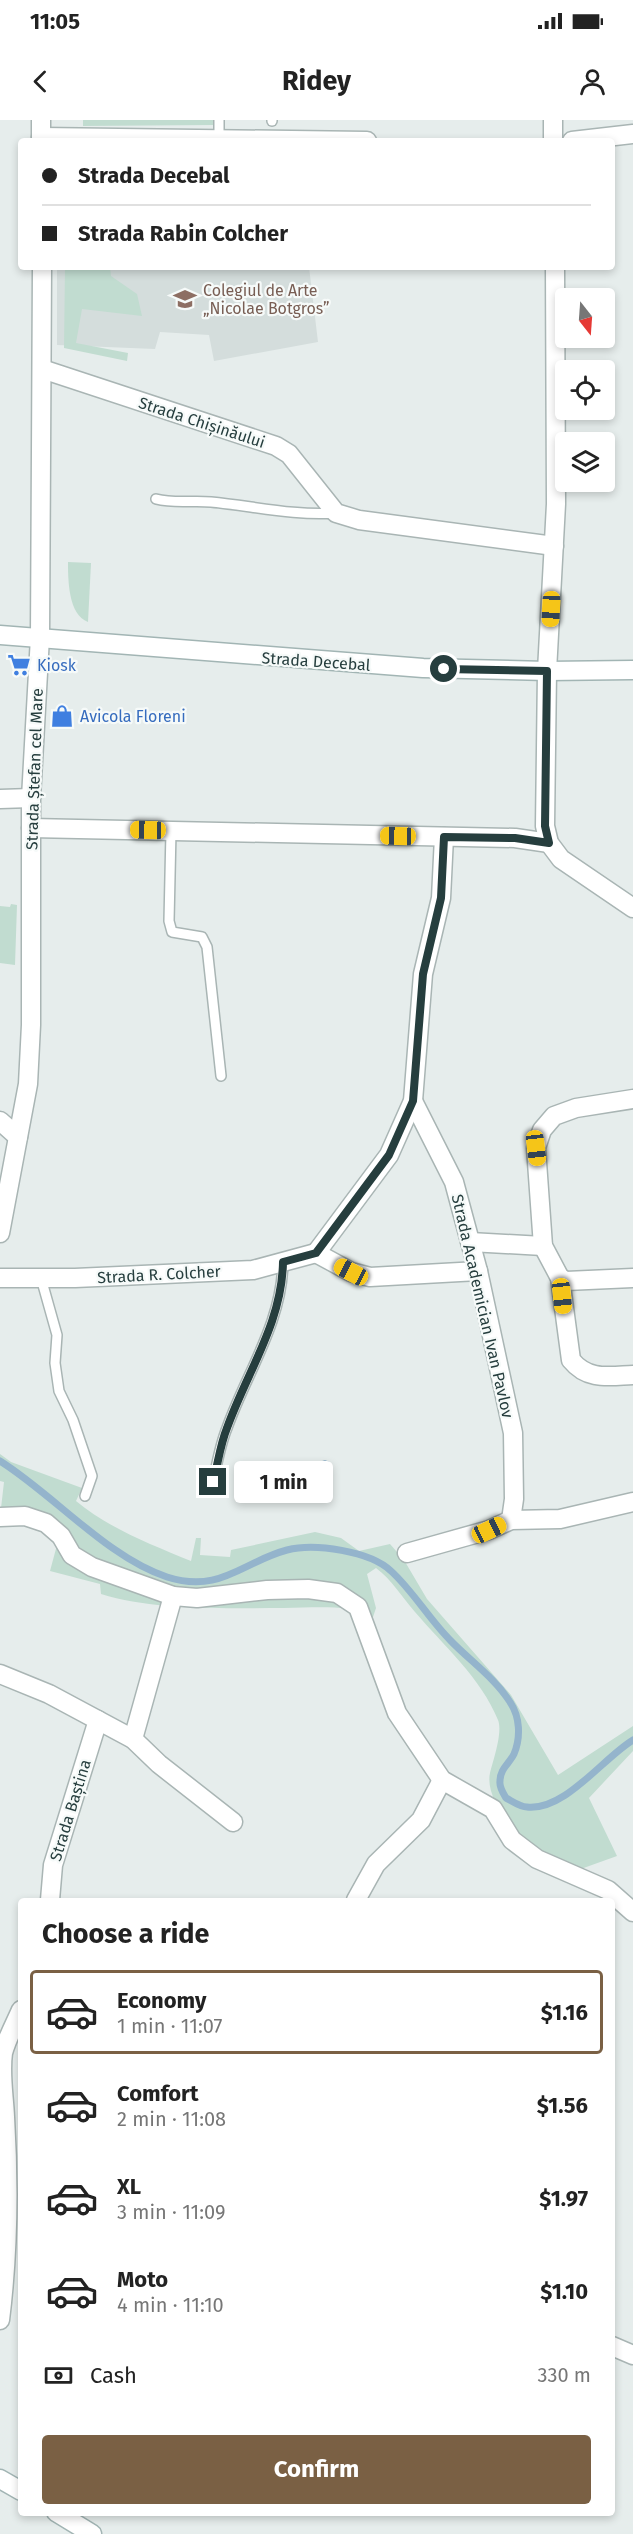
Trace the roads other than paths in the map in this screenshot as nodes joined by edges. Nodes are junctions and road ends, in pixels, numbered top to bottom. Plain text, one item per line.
1 (219, 120) edge
2 (553, 120) edge
3 (41, 133) edge
4 (633, 135) edge
5 (189, 138) edge
6 (219, 138) edge
7 (554, 138) edge
8 (602, 138) edge
9 (42, 270) edge
10 (555, 270) edge
11 (42, 369) junction
12 (156, 499) dead end
13 (336, 513) junction
14 (554, 546) junction
15 (0, 634) edge
16 (40, 637) junction
17 (633, 670) edge
18 (547, 671) junction
19 (31, 798) junction
20 (0, 799) edge
21 (31, 828) junction
22 (171, 831) junction
23 (444, 837) junction
24 (549, 843) junction
25 (633, 908) edge
26 (221, 1076) dead end
27 (633, 1099) edge
28 (413, 1101) junction
29 (0, 1121) edge
30 (18, 1137) junction
31 (0, 1233) edge
32 (470, 1242) junction
33 (543, 1246) junction
34 (316, 1253) junction
35 (283, 1262) junction
36 (478, 1272) junction
37 (0, 1278) edge
38 (41, 1278) junction
39 (560, 1278) junction
40 (633, 1278) edge
41 (633, 1375) edge
42 (213, 1482) dead end
43 (86, 1497) dead end
44 (633, 1502) edge
45 (0, 1516) edge
46 (511, 1520) junction
47 (407, 1552) dead end
48 (173, 1596) junction
49 (0, 1674) edge
50 (98, 1720) junction
51 (133, 1739) junction
52 (442, 1780) junction
53 (233, 1822) dead end
54 (50, 1898) edge
55 (357, 1898) edge
56 (633, 1912) edge
57 (18, 2017) edge
58 (0, 2320) edge
59 (615, 2347) edge
60 (633, 2355) edge
61 (0, 2479) edge
62 (18, 2490) edge
63 (66, 2516) edge
64 (92, 2534) edge

1 - 6 lane
2 - 7 street
3 - 5 street
4 - 8 street
9 - 11 street, Strada Ștefan cel Mare
10 - 14 street
11 - 13 street, Strada Chișinăului
11 - 16 street, Strada Ștefan cel Mare
12 - 13 lane
13 - 14 street
14 - 18 street
15 - 16 street, Strada Decebal
16 - 18 street, Strada Decebal
16 - 19 street, Strada Ștefan cel Mare
17 - 18 street, Strada Decebal
18 - 24 street
19 - 20 street
19 - 21 street, Strada Ștefan cel Mare
21 - 22 street
21 - 30 street, Strada Ștefan cel Mare
22 - 23 street
22 - 26 lane
23 - 24 street
23 - 28 street
24 - 25 street
27 - 33 street
28 - 32 street, Strada Academician Ivan Pavlov
28 - 34 street
29 - 30 street
30 - 31 street, Strada Ștefan cel Mare
32 - 33 street
32 - 36 street, Strada Academician Ivan Pavlov
33 - 39 street
34 - 35 street, Strada R. Colcher
34 - 36 street
35 - 38 street, Strada R. Colcher
35 - 42 lane
36 - 46 street, Strada Academician Ivan Pavlov
37 - 38 street, Strada R. Colcher
38 - 43 lane
39 - 40 street
39 - 41 street
44 - 46 street
45 - 48 street
46 - 47 street
48 - 51 street
48 - 52 street
49 - 50 street
50 - 51 street
50 - 54 street, Strada Baștina
51 - 53 street
52 - 55 street
52 - 56 street
57 - 58 street
59 - 60 street
61 - 62 street
63 - 64 street

